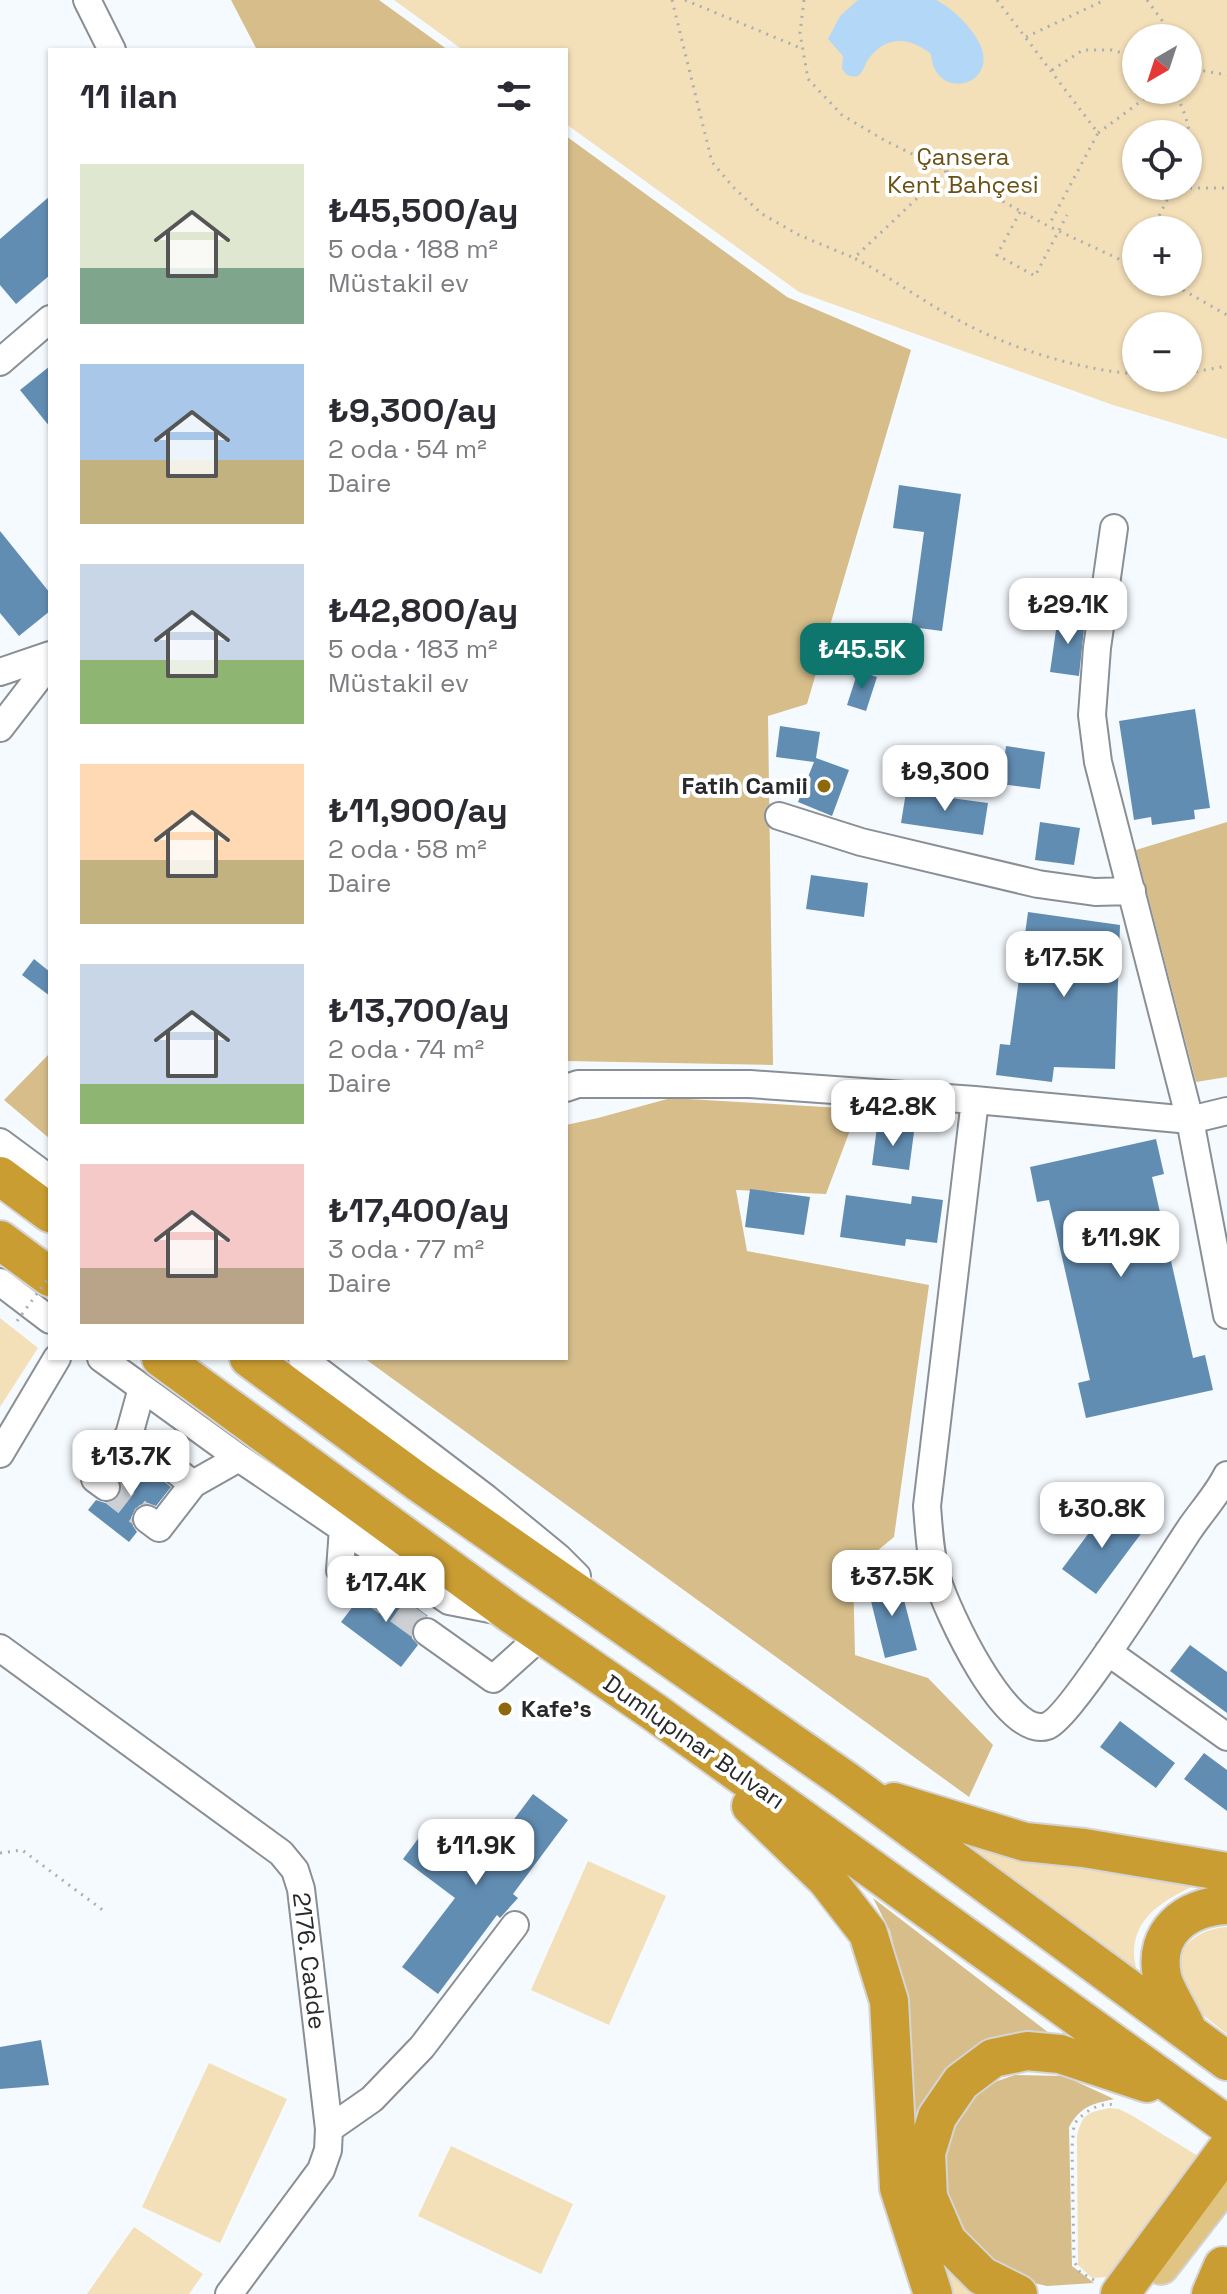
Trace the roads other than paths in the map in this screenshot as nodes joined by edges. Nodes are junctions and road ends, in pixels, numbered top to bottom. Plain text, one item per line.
1 (87, 0) edge
2 (111, 48) edge
3 (48, 321) edge
4 (0, 362) edge
5 (1114, 528) dead end
6 (48, 656) edge
7 (48, 666) edge
8 (0, 672) edge
9 (0, 728) edge
10 (779, 816) dead end
11 (1132, 891) junction
12 (568, 1087) edge
13 (975, 1100) junction
14 (1227, 1111) edge
15 (1190, 1120) junction
16 (0, 1142) edge
17 (0, 1176) edge
18 (48, 1178) edge
19 (48, 1212) edge
20 (0, 1240) edge
21 (48, 1275) edge
22 (0, 1282) edge
23 (1227, 1315) edge
24 (48, 1318) edge
25 (56, 1360) edge
26 (108, 1360) edge
27 (252, 1360) edge
28 (305, 1360) edge
29 (152, 1373) edge
30 (129, 1435) junction
31 (0, 1454) edge
32 (239, 1458) junction
33 (1227, 1475) edge
34 (193, 1484) junction
35 (106, 1487) dead end
36 (147, 1519) dead end
37 (343, 1528) junction
38 (366, 1588) tunnel mouth
39 (510, 1613) junction
40 (427, 1632) tunnel mouth
41 (542, 1635) junction
42 (639, 1637) junction
43 (0, 1648) edge
44 (1108, 1652) junction
45 (654, 1712) junction
46 (1227, 1737) edge
47 (860, 1791) junction
48 (1227, 1872) edge
49 (1227, 1905) edge
50 (515, 1925) dead end
51 (1189, 2033) junction
52 (1227, 2061) edge
53 (1187, 2097) junction
54 (329, 2129) junction
55 (1226, 2132) edge
56 (1227, 2182) edge
57 (1119, 2285) edge
58 (229, 2294) edge
59 (933, 2294) edge
60 (1018, 2294) edge

1 - 2 street
3 - 4 street
5 - 11 street
6 - 8 street
7 - 9 street
10 - 11 street
11 - 15 street
12 - 13 street
13 - 15 street
13 - 44 street
14 - 15 street
15 - 23 street
16 - 18 street
17 - 19 highway
20 - 21 highway
22 - 24 street
25 - 31 street
26 - 29 street
27 - 42 highway
28 - 42 street
29 - 30 street
29 - 32 street
29 - 39 highway, Dumlupınar Bulvarı
30 - 34 street
30 - 35 street
32 - 34 street
32 - 37 street
33 - 44 street
34 - 36 street
37 - 38 street
37 - 39 street
39 - 41 highway, Dumlupınar Bulvarı
40 - 41 street
41 - 45 highway, Dumlupınar Bulvarı
42 - 47 highway
43 - 54 street, 2176. Cadde
44 - 46 street
45 - 53 highway, Dumlupınar Bulvarı
45 - 59 highway
47 - 48 highway
47 - 51 highway
49 - 51 highway
50 - 54 street
51 - 52 highway
53 - 55 highway, Dumlupınar Bulvarı
53 - 60 highway
54 - 58 street, 2176. Cadde
55 - 57 highway
56 - 57 main road

